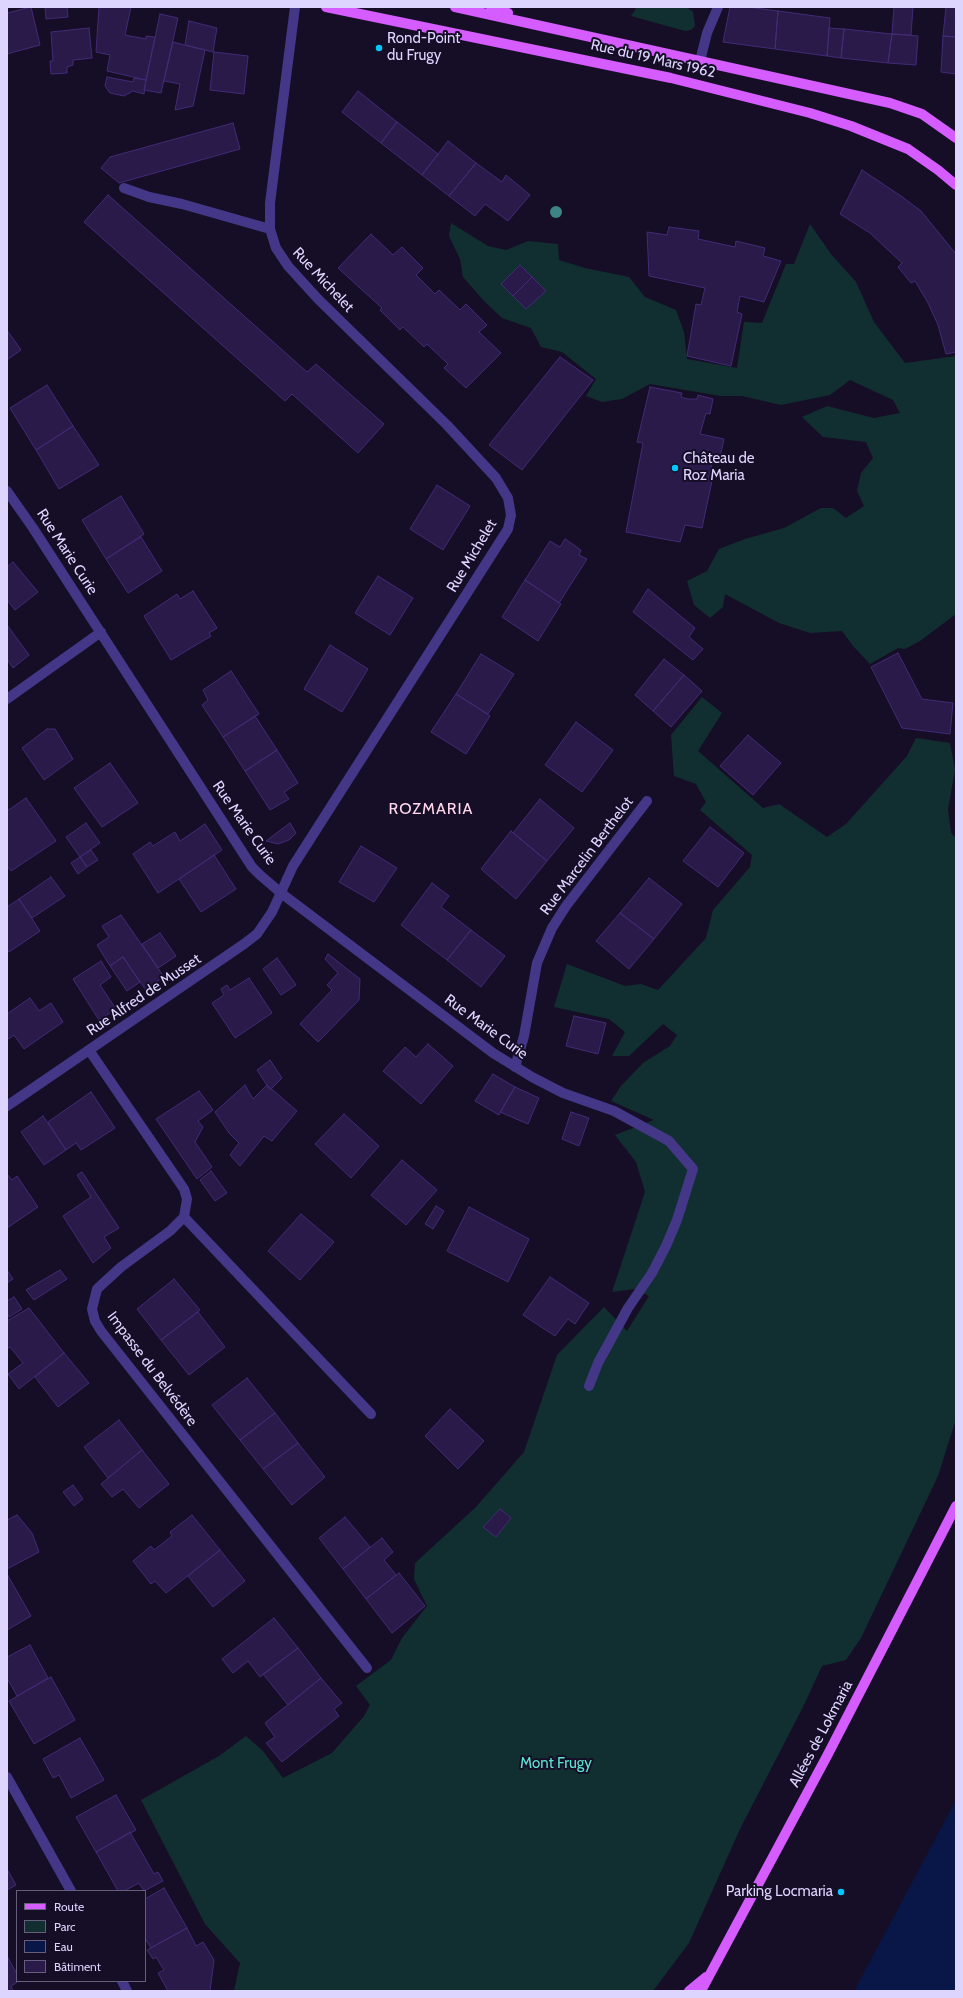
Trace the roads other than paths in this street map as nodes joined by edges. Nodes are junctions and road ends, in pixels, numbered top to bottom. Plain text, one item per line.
1 (295, 7) edge
2 (326, 7) edge
3 (455, 7) edge
4 (491, 7) edge
5 (718, 7) edge
6 (550, 28) junction
7 (700, 61) junction
8 (956, 138) edge
9 (956, 185) edge
10 (124, 188) dead end
11 (270, 229) junction
12 (7, 491) edge
13 (101, 632) junction
14 (7, 699) edge
15 (647, 801) dead end
16 (281, 893) junction
17 (89, 1050) junction
18 (515, 1067) junction
19 (7, 1106) edge
20 (184, 1217) junction
21 (589, 1386) dead end
22 (371, 1414) dead end
23 (956, 1506) edge
24 (367, 1668) dead end
25 (7, 1777) edge
26 (70, 1890) edge
27 (709, 1974) junction
28 (122, 1982) edge
29 (127, 1991) edge
30 (689, 1991) edge
31 (701, 1991) edge

1 - 11 street, Rue Michelet
2 - 9 main road, Rue du 19 Mars 1962
3 - 6 main road, Rue du 19 Mars 1962
4 - 6 main road
5 - 7 street
6 - 7 main road, Rue du 19 Mars 1962
7 - 8 main road, Rue du 19 Mars 1962
10 - 11 street
11 - 16 street, Rue Michelet
12 - 13 street, Rue Marie Curie
13 - 14 street
13 - 16 street, Rue Marie Curie
15 - 18 street, Rue Marcelin Berthelot
16 - 17 street, Rue Alfred de Musset
16 - 18 street, Rue Marie Curie
17 - 19 street, Rue Alfred de Musset
17 - 20 street
18 - 21 street, Rue Marie Curie
20 - 22 street
20 - 24 street, Impasse du Belvédère
23 - 27 main road, Allées de Lokmaria
25 - 26 street
27 - 30 main road, Allées de Lokmaria
27 - 31 main road, Allées de Lokmaria
28 - 29 street

